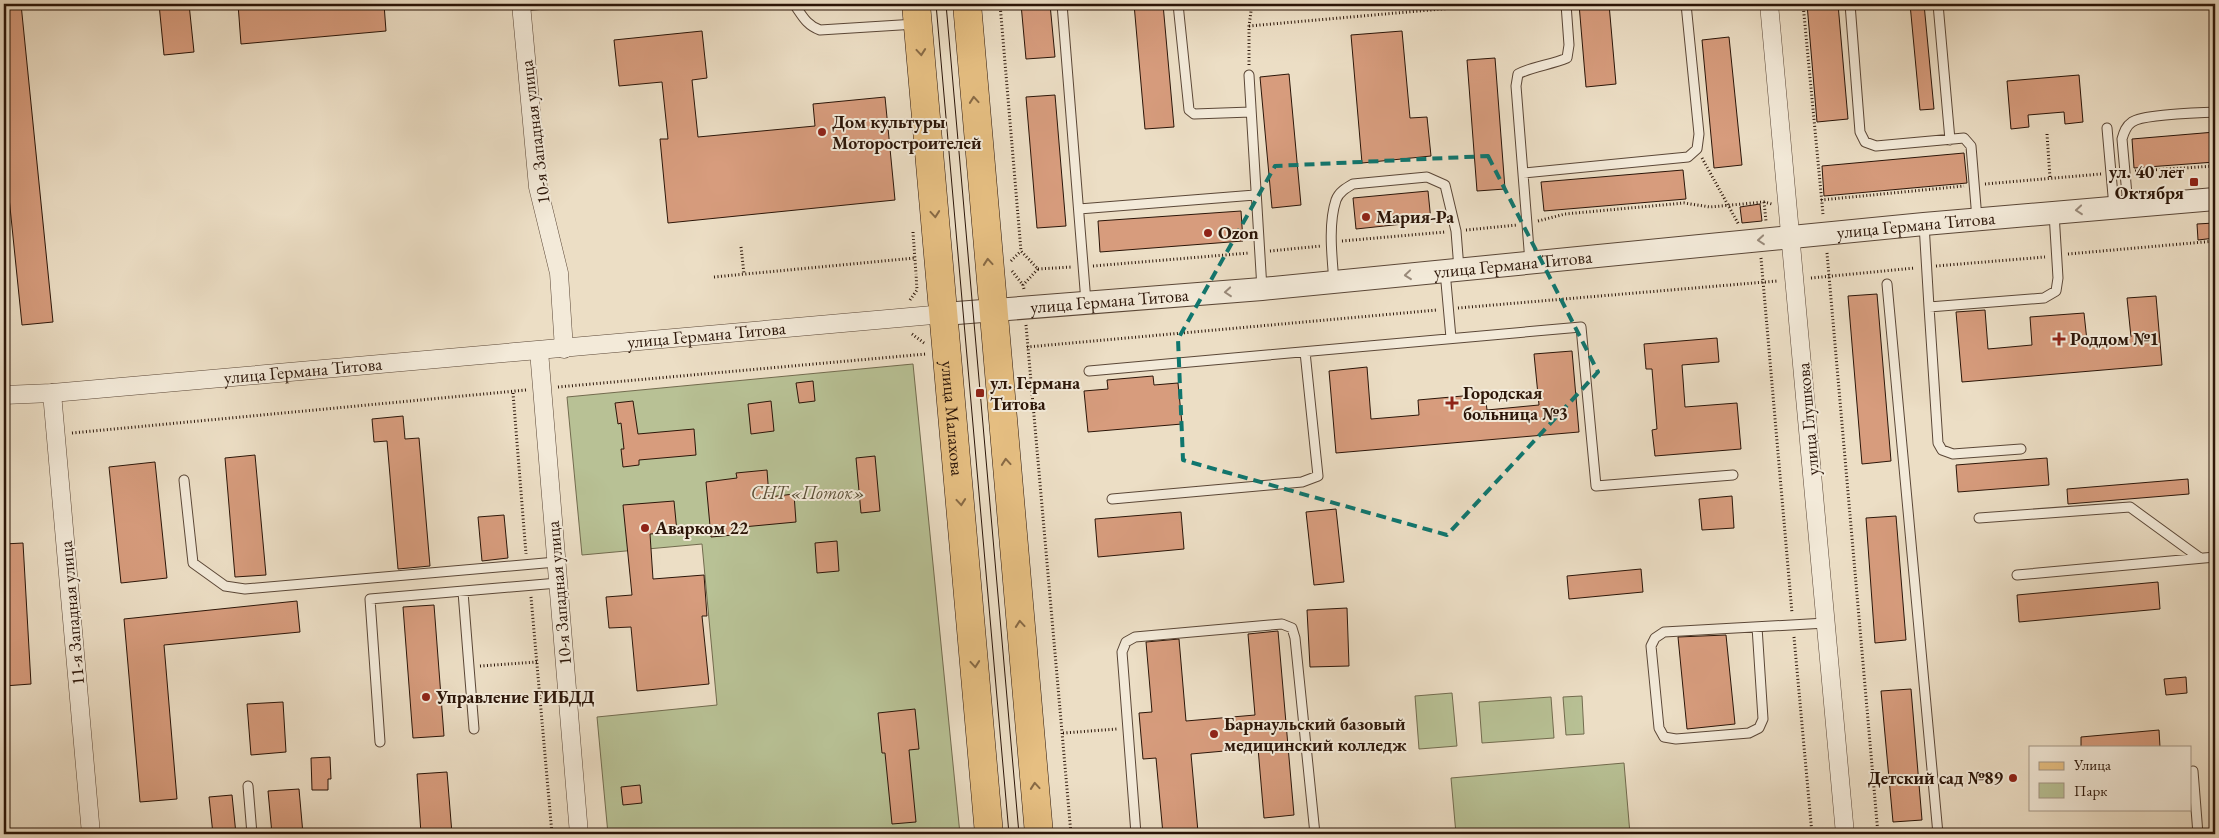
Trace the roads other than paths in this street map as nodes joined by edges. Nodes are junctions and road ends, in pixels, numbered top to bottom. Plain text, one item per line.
1 (546, 4) edge
2 (794, 4) edge
3 (967, 4) edge
4 (1062, 4) edge
5 (1178, 4) edge
6 (1566, 4) edge
7 (1686, 4) edge
8 (1769, 4) edge
9 (1850, 4) edge
10 (1938, 4) edge
11 (521, 5) edge
12 (917, 14) edge
13 (1249, 75) road end
14 (1251, 112) junction
15 (2215, 112) edge
16 (2107, 128) dead end
17 (1950, 140) junction
18 (1523, 173) junction
19 (1255, 196) junction
20 (2215, 199) edge
21 (2121, 207) junction
22 (1079, 209) junction
23 (2054, 212) junction
24 (1977, 219) junction
25 (1924, 224) junction
26 (1791, 237) junction
27 (1530, 262) junction
28 (1452, 270) junction
29 (1334, 282) junction
30 (1887, 284) dead end
31 (1262, 289) junction
32 (1086, 303) junction
33 (1929, 307) junction
34 (992, 310) junction
35 (944, 314) junction
36 (1451, 338) junction
37 (564, 349) junction
38 (539, 352) junction
39 (1305, 352) junction
40 (1089, 372) dead end
41 (52, 393) junction
42 (4, 395) edge
43 (2021, 450) dead end
44 (1733, 476) dead end
45 (184, 480) dead end
46 (1112, 499) dead end
47 (1979, 518) dead end
48 (2215, 557) edge
49 (2200, 558) junction
50 (556, 562) junction
51 (2017, 575) dead end
52 (558, 583) junction
53 (463, 592) junction
54 (1826, 622) junction
55 (1757, 627) junction
56 (474, 729) dead end
57 (380, 742) dead end
58 (2193, 771) dead end
59 (248, 786) dead end
60 (91, 834) edge
61 (252, 834) edge
62 (579, 834) edge
63 (990, 834) edge
64 (1039, 834) edge
65 (1136, 834) edge
66 (1315, 834) edge
67 (1845, 834) edge
68 (1938, 834) edge
69 (2198, 834) edge

1 - 11 lane
2 - 12 lane
34 -> 3 main road
4 - 22 lane
5 - 14 lane
6 - 18 lane
7 - 18 lane
8 - 26 street, улица Глушкова
9 - 17 lane
10 - 17 lane
11 - 37 street, 10-я Западная улица
12 -> 35 main road, улица Малахова
13 - 14 lane
14 - 19 lane
15 - 21 lane
16 - 21 lane
17 - 24 lane
18 - 27 lane
19 - 22 lane
19 - 31 lane
20 - 21 street, улица Германа Титова
21 -> 23 street, улица Германа Титова
22 - 32 lane
23 - 24 street, улица Германа Титова
23 - 33 lane
24 - 25 street, улица Германа Титова
25 - 26 street, улица Германа Титова
25 - 33 lane
26 -> 27 street, улица Германа Титова
26 - 54 street, улица Глушкова
27 - 28 street, улица Германа Титова
28 -> 29 street, улица Германа Титова
28 - 29 lane
28 - 36 lane
29 - 31 street, улица Германа Титова
30 - 68 lane
31 -> 32 street, улица Германа Титова
32 - 34 street, улица Германа Титова
33 - 43 lane
34 - 35 street, улица Германа Титова
64 -> 34 main road
35 - 37 street, улица Германа Титова
35 -> 63 main road, улица Малахова
36 - 39 lane
36 - 44 lane
37 - 38 street, улица Германа Титова
38 - 41 street, улица Германа Титова
38 - 50 street, 10-я Западная улица
39 - 40 lane
39 - 46 lane
41 - 42 street, улица Германа Титова
41 - 60 street, 11-я Западная улица
45 - 50 lane
47 - 49 lane
48 - 49 lane
49 - 51 lane
50 - 52 street, 10-я Западная улица
52 - 53 lane
52 - 62 street, 10-я Западная улица
53 - 56 lane
53 - 57 lane
54 - 55 lane
54 - 67 street, улица Глушкова
55 - 55 lane
58 - 69 lane
59 - 61 lane
65 - 66 lane

